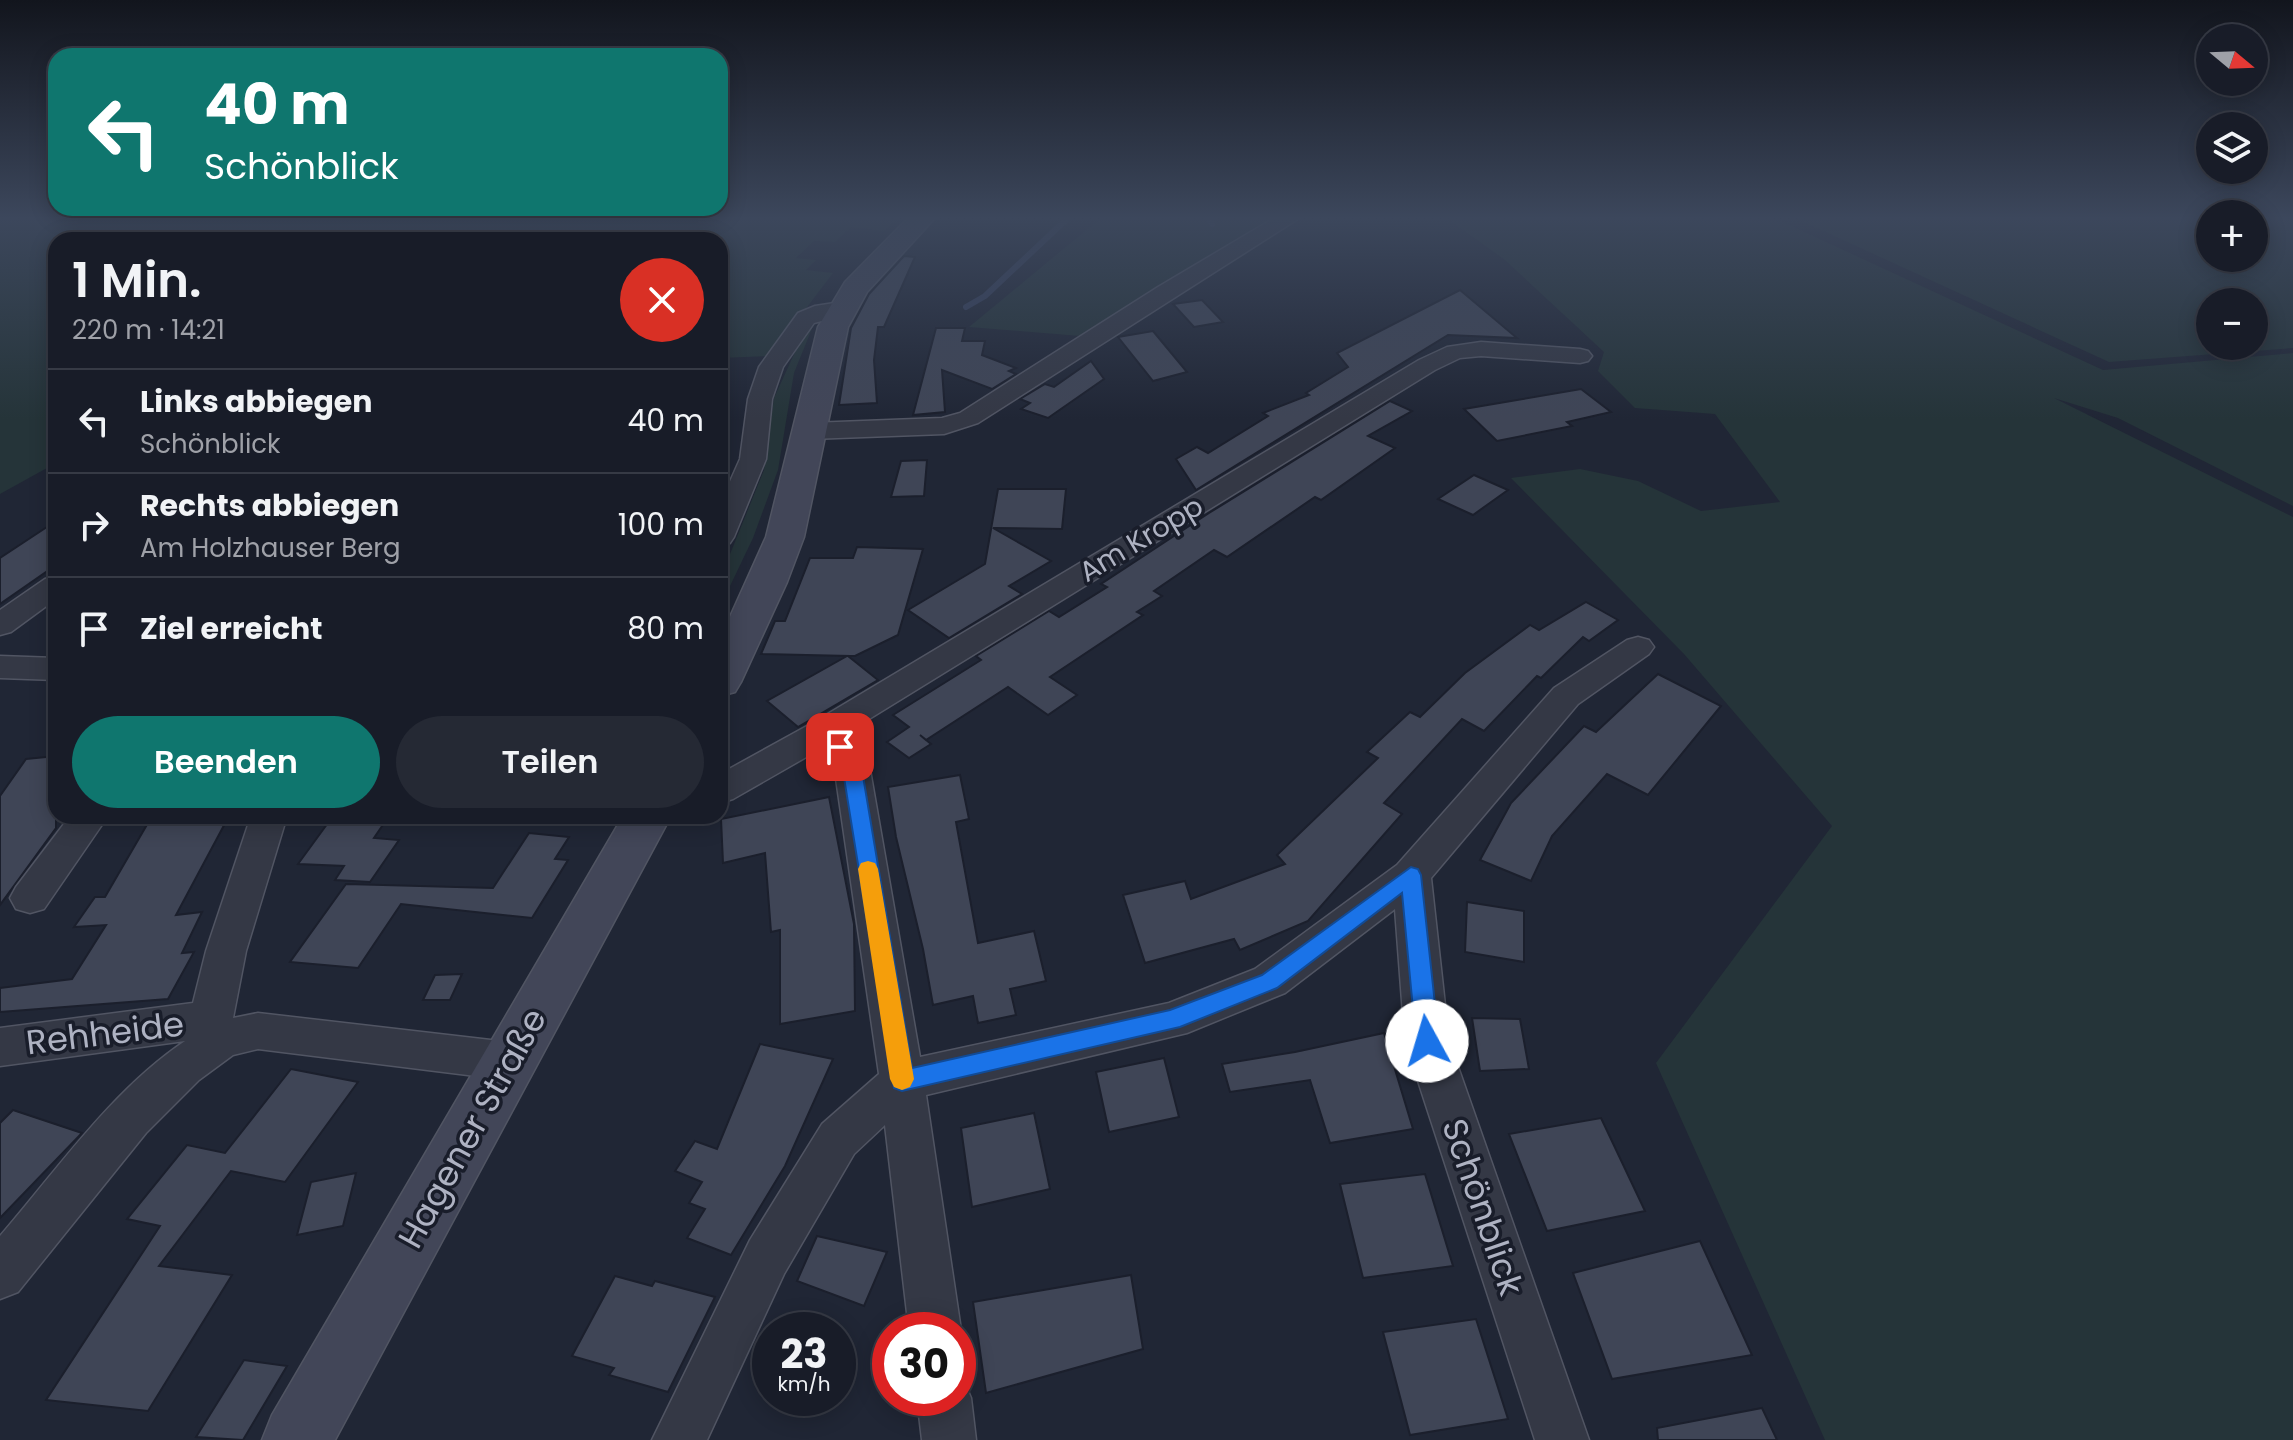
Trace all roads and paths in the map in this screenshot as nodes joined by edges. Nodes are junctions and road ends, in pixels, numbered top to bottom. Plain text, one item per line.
1 (860, 284) edge
2 (1179, 284) edge
3 (841, 309) junction
4 (1580, 356) dead end
5 (811, 431) junction
6 (728, 518) edge
7 (48, 591) edge
8 (0, 625) edge
9 (1638, 647) dead end
10 (728, 665) edge
11 (0, 667) edge
12 (48, 669) edge
13 (828, 729) junction
14 (728, 785) edge
15 (84, 824) edge
16 (266, 824) edge
17 (642, 824) edge
18 (1411, 875) junction
19 (30, 898) dead end
20 (216, 1029) junction
21 (0, 1047) edge
22 (508, 1061) junction
23 (902, 1081) junction
24 (0, 1274) edge
25 (933, 1312) edge
26 (946, 1416) edge
27 (297, 1440) edge
28 (679, 1440) edge
29 (949, 1440) edge
30 (1562, 1440) edge

1 - 3 main road
2 - 5 street
3 - 5 main road
3 - 6 street
4 - 13 street, Am Kropp
5 - 10 main road
7 - 8 street
9 - 18 street
11 - 12 street
13 - 14 street, Am Kropp
13 - 23 street
15 - 19 street
16 - 20 street
17 - 22 main road, Hagener Straße
18 - 23 street
18 - 30 street, Schönblick
20 - 21 street, Rehheide
20 - 22 street, Rehheide
20 - 24 street
22 - 27 main road, Hagener Straße
23 - 25 street
23 - 28 street
26 - 29 street

